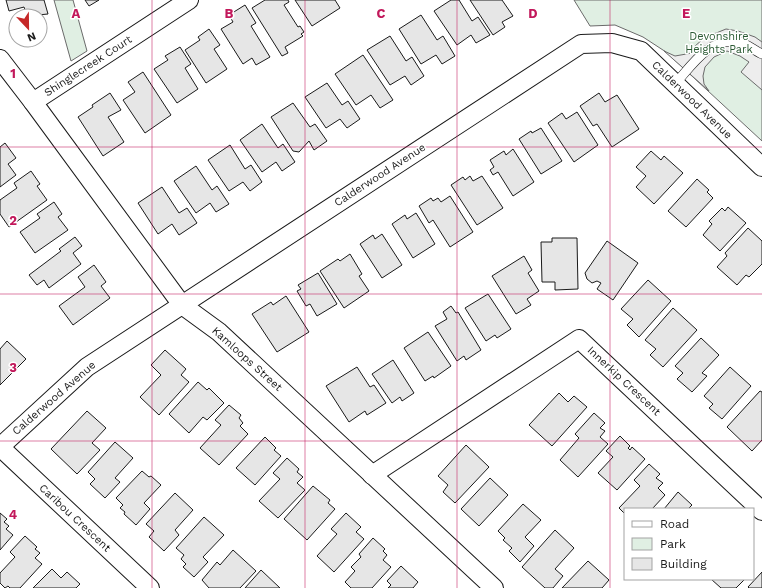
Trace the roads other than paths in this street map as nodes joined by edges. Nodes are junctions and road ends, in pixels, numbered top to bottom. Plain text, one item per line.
1 (188, 0) edge
2 (762, 54) edge
3 (0, 59) edge
4 (675, 84) junction
5 (33, 102) junction
6 (762, 167) edge
7 (182, 305) junction
8 (0, 447) edge
9 (372, 475) junction
10 (762, 511) edge
11 (150, 588) edge
12 (494, 588) edge

1 - 5 street, Shinglecreek Court
2 - 4 lane
3 - 5 street, Shinglecreek Court
4 - 6 street, Calderwood Avenue
4 - 7 street, Calderwood Avenue
5 - 7 street, Kamloops Street
7 - 8 street, Calderwood Avenue
7 - 9 street, Kamloops Street
8 - 11 street, Caribou Crescent
9 - 10 street, Innerkip Crescent
9 - 12 street, Kamloops Street

